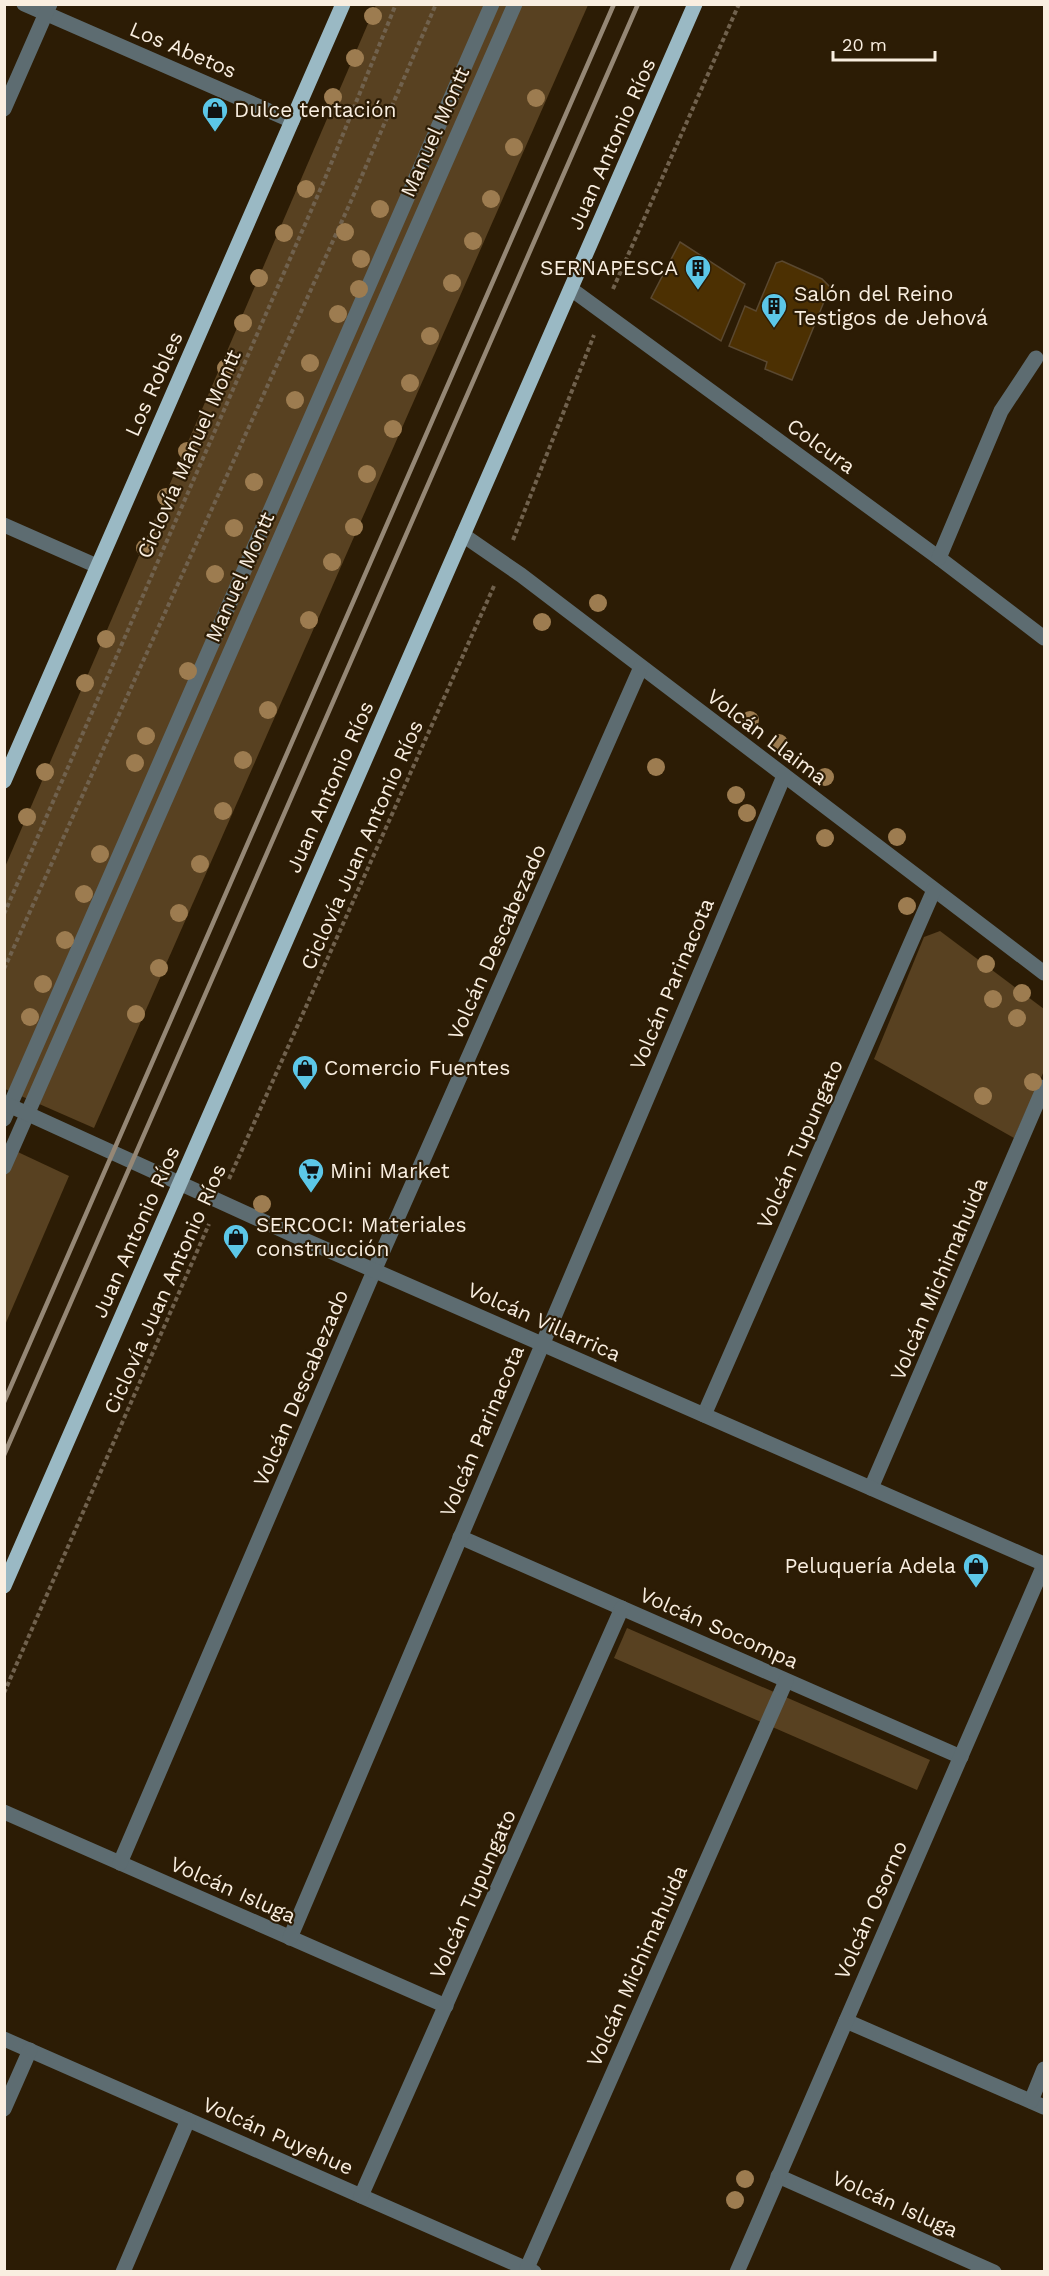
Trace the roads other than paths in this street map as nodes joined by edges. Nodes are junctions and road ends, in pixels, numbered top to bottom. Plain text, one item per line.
1 (24, 4) edge
2 (343, 4) edge
3 (492, 4) edge
4 (515, 4) edge
5 (695, 4) edge
6 (48, 9) edge
7 (4, 109) edge
8 (292, 121) junction
9 (571, 289) junction
10 (1036, 358) dead end
11 (4, 525) edge
12 (463, 535) junction
13 (939, 558) junction
14 (97, 566) junction
15 (1044, 638) edge
16 (641, 667) junction
17 (784, 776) junction
18 (4, 781) edge
19 (934, 890) junction
20 (1044, 973) edge
21 (1044, 1087) edge
22 (6, 1109) edge
23 (28, 1114) junction
24 (4, 1167) edge
25 (180, 1184) junction
26 (374, 1271) junction
27 (541, 1344) junction
28 (704, 1415) junction
29 (871, 1488) junction
30 (460, 1537) junction
31 (1044, 1565) edge
32 (4, 1586) edge
33 (622, 1608) junction
34 (786, 1681) junction
35 (961, 1757) junction
36 (4, 1812) edge
37 (120, 1863) junction
38 (290, 1938) junction
39 (446, 2006) junction
40 (846, 2021) junction
41 (4, 2039) edge
42 (30, 2050) junction
43 (1044, 2069) edge
44 (1038, 2104) edge
45 (4, 2109) edge
46 (188, 2120) junction
47 (778, 2176) junction
48 (361, 2196) junction
49 (531, 2270) edge
50 (123, 2271) edge
51 (737, 2271) edge
52 (994, 2271) edge

1 - 6 street, Los Abetos
2 - 8 main road, Los Robles
3 - 22 street, Manuel Montt
4 - 23 street, Manuel Montt
5 - 9 main road, Juan Antonio Ríos
6 - 7 street
6 - 8 street, Los Abetos
8 - 14 main road, Los Robles
9 - 12 main road, Juan Antonio Ríos
9 - 13 street, Colcura
10 - 13 street
11 - 14 street
12 - 16 street, Volcán Llaima
12 - 25 main road, Juan Antonio Ríos
13 - 15 street, Colcura
14 - 18 main road, Los Robles
16 - 17 street, Volcán Llaima
16 - 26 street, Volcán Descabezado
17 - 19 street, Volcán Llaima
17 - 27 street, Volcán Parinacota
19 - 20 street, Volcán Llaima
19 - 28 street, Volcán Tupungato
21 - 29 street, Volcán Michimahuida
22 - 23 street, Volcán Villarrica
23 - 24 street, Manuel Montt
23 - 25 street, Volcán Villarrica
25 - 26 street, Volcán Villarrica
25 - 32 main road, Juan Antonio Ríos
26 - 27 street, Volcán Villarrica
26 - 37 street, Volcán Descabezado
27 - 28 street, Volcán Villarrica
27 - 30 street, Volcán Parinacota
28 - 29 street, Volcán Villarrica
29 - 31 street, Volcán Villarrica
30 - 33 street, Volcán Socompa
30 - 38 street, Volcán Parinacota
31 - 35 street, Volcán Osorno
33 - 34 street, Volcán Socompa
33 - 39 street, Volcán Tupungato
34 - 35 street, Volcán Socompa
34 - 49 street, Volcán Michimahuida
35 - 40 street, Volcán Osorno
36 - 37 street, Volcán Isluga
37 - 38 street, Volcán Isluga
38 - 39 street, Volcán Isluga
39 - 48 street, Volcán Tupungato
40 - 44 street
40 - 47 street, Volcán Osorno
41 - 42 street, Volcán Puyehue
42 - 45 street
42 - 46 street, Volcán Puyehue
43 - 44 street
46 - 48 street, Volcán Puyehue
46 - 50 street
47 - 51 street, Volcán Osorno
47 - 52 street, Volcán Isluga
48 - 49 street, Volcán Puyehue

